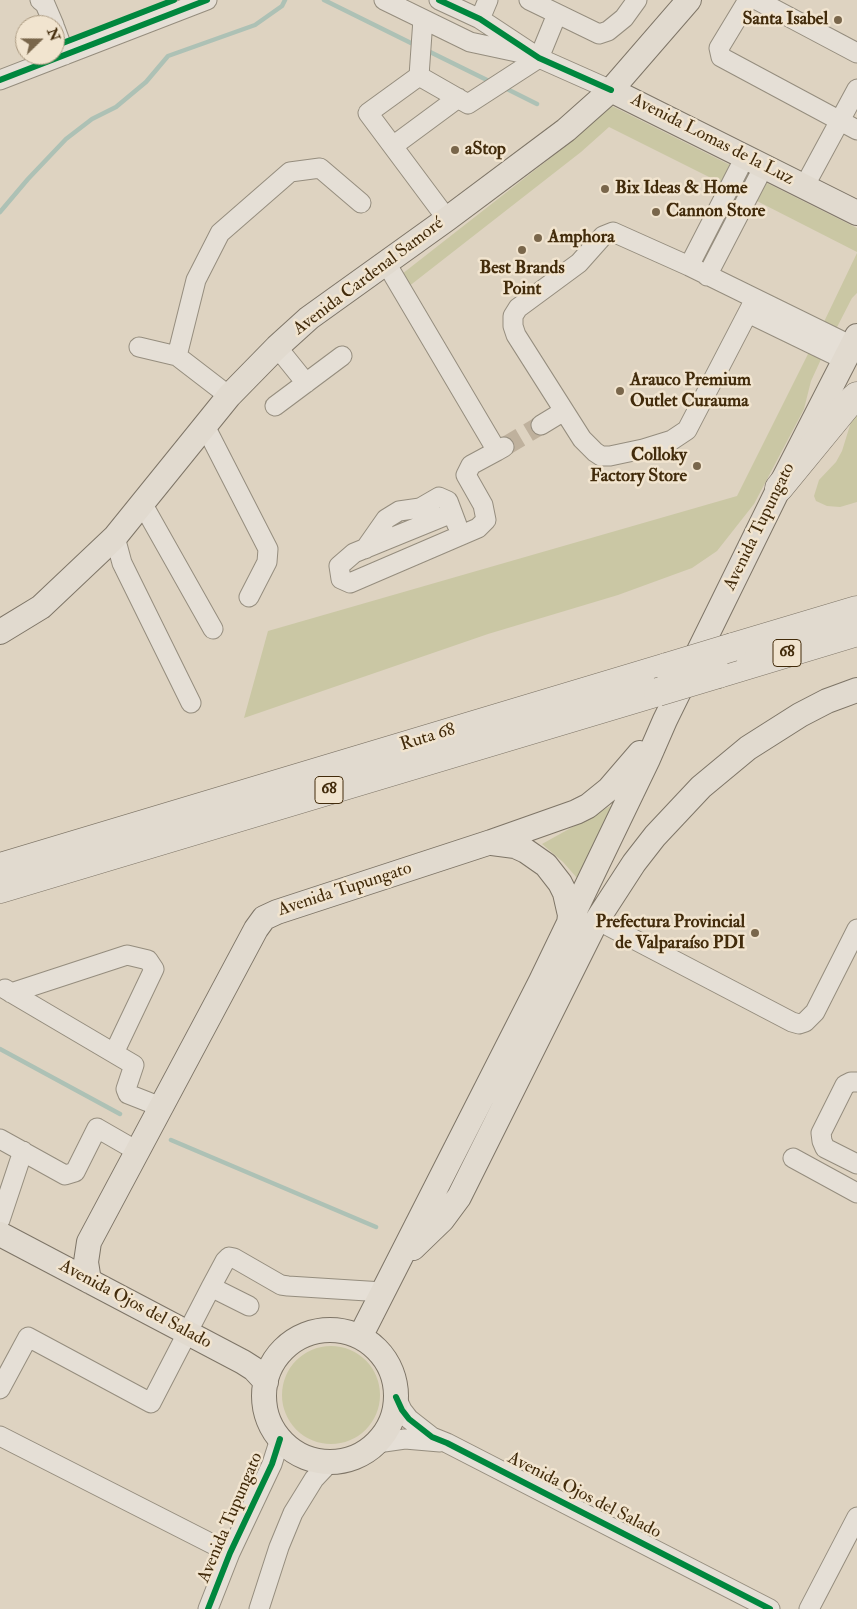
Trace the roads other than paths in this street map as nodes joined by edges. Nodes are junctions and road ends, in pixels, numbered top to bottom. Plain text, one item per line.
1 (40, 0) edge
2 (208, 0) edge
3 (384, 0) edge
4 (442, 0) edge
5 (488, 0) edge
6 (529, 0) edge
7 (637, 0) edge
8 (689, 0) edge
9 (748, 0) edge
10 (757, 0) edge
11 (557, 14) junction
12 (50, 15) edge
13 (480, 19) junction
14 (423, 28) junction
15 (857, 53) edge
16 (65, 55) edge
17 (539, 58) junction
18 (39, 65) edge
19 (419, 69) junction
20 (0, 80) edge
21 (857, 89) edge
22 (611, 90) junction
23 (463, 101) junction
24 (840, 120) junction
25 (857, 130) edge
26 (393, 146) junction
27 (754, 162) junction
28 (804, 186) junction
29 (362, 203) dead end
30 (857, 213) edge
31 (447, 219) junction
32 (386, 263) junction
33 (688, 266) junction
34 (707, 276) junction
35 (752, 306) junction
36 (139, 347) dead end
37 (277, 347) junction
38 (851, 347) edge
39 (177, 356) junction
40 (342, 356) dead end
41 (306, 383) junction
42 (230, 396) junction
43 (857, 396) edge
44 (275, 406) dead end
45 (564, 411) junction
46 (541, 425) tunnel mouth
47 (204, 426) junction
48 (779, 488) junction
49 (142, 503) junction
50 (461, 535) junction
51 (115, 537) junction
52 (249, 597) dead end
53 (857, 610) edge
54 (214, 629) dead end
55 (0, 632) edge
56 (857, 632) edge
57 (663, 679) junction
58 (857, 690) edge
59 (190, 703) dead end
60 (665, 720) junction
61 (491, 842) junction
62 (0, 867) edge
63 (0, 889) edge
64 (597, 920) junction
65 (569, 924) junction
66 (857, 930) edge
67 (5, 990) edge
68 (114, 1053) junction
69 (857, 1082) edge
70 (161, 1107) junction
71 (0, 1138) edge
72 (23, 1151) junction
73 (137, 1151) junction
74 (793, 1158) dead end
75 (857, 1164) edge
76 (857, 1193) edge
77 (0, 1220) edge
78 (0, 1234) edge
79 (394, 1270) junction
80 (89, 1281) junction
81 (211, 1287) junction
82 (383, 1292) junction
83 (249, 1306) dead end
84 (187, 1333) junction
85 (360, 1337) junction
86 (266, 1382) junction
87 (0, 1390) edge
88 (396, 1397) junction
89 (0, 1436) edge
90 (280, 1439) junction
91 (377, 1443) junction
92 (446, 1443) junction
93 (330, 1462) junction
94 (857, 1516) edge
95 (230, 1553) junction
96 (208, 1609) edge
97 (260, 1609) edge
98 (770, 1609) edge
99 (809, 1609) edge

1 - 12 street
2 - 16 street
3 - 14 street, Avenida Lomas de la Luz
4 - 13 street, Avenida Lomas de la Luz
5 - 13 street
6 - 11 street
7 - 11 street
8 - 22 main road, Avenida Cardenal Samoré
9 - 24 street
10 - 15 street
11 - 17 street
13 - 17 street, Avenida Lomas de la Luz
14 - 17 street, Avenida Lomas de la Luz
14 - 19 street
17 - 22 street, Avenida Lomas de la Luz
17 - 23 street
18 - 20 street
19 - 23 street
19 - 26 street
21 - 24 street
22 - 27 main road, Avenida Lomas de la Luz
22 - 31 main road, Avenida Cardenal Samoré
23 - 26 street
24 - 25 street
24 - 28 street
26 - 31 street
27 - 28 main road, Avenida Lomas de la Luz
27 - 33 street
27 - 34 street
28 - 30 main road, Avenida Lomas de la Luz
29 - 39 street
31 - 32 main road, Avenida Cardenal Samoré
32 - 37 main road, Avenida Cardenal Samoré
32 - 50 street
33 - 34 street
33 - 45 street
34 - 35 street
35 - 38 street
35 - 45 street
36 - 39 street
37 - 41 street
37 - 42 main road, Avenida Cardenal Samoré
38 - 48 main road, Avenida Tupungato
39 - 42 street
40 - 41 street
41 - 44 street
42 - 47 main road, Avenida Cardenal Samoré
43 - 48 highway
45 - 46 street
47 - 49 main road, Avenida Cardenal Samoré
47 - 52 street
48 - 60 main road, Avenida Tupungato
49 - 51 main road, Avenida Cardenal Samoré
49 - 54 street
50 - 50 street
51 - 55 main road, Avenida Cardenal Samoré
51 - 59 street
53 - 57 highway, Ruta 68 / 68, bridge
56 - 57 highway, Ruta 68 / 68, bridge
57 - 62 highway, Ruta 68 / 68
57 - 63 highway, Ruta 68 / 68
58 - 64 main road, Avenida Tupungato
60 - 61 main road, Avenida Tupungato
60 - 65 main road, Avenida Tupungato
61 - 65 main road
61 - 70 main road, Avenida Tupungato
64 - 66 street
64 - 79 main road, Avenida Tupungato
65 - 79 main road, Avenida Tupungato
67 - 68 street
67 - 68 street
68 - 70 street
69 - 75 street
70 - 73 main road, Avenida Tupungato
71 - 72 street
72 - 73 street
72 - 77 street
73 - 80 main road, Avenida Tupungato
74 - 76 street
78 - 80 main road, Avenida Ojos del Salado
79 - 82 main road, Avenida Tupungato
80 - 84 main road, Avenida Ojos del Salado
81 - 82 street
81 - 83 street
81 - 84 street
82 - 85 main road, Avenida Tupungato
84 - 86 main road, Avenida Ojos del Salado
84 - 87 street
85 - 86 main road, Avenida Ojos del Salado
85 - 88 main road, Avenida Ojos del Salado
86 - 90 main road, Avenida Ojos del Salado
88 - 91 main road, Avenida Ojos del Salado
88 - 92 street, Avenida Ojos del Salado
89 - 95 street
90 - 93 main road, Avenida Ojos del Salado
90 - 95 street, Avenida Tupungato
91 - 92 street, Avenida Ojos del Salado
91 - 93 main road, Avenida Ojos del Salado
92 - 98 street, Avenida Ojos del Salado
93 - 97 street
94 - 99 street
95 - 96 street, Avenida Tupungato

